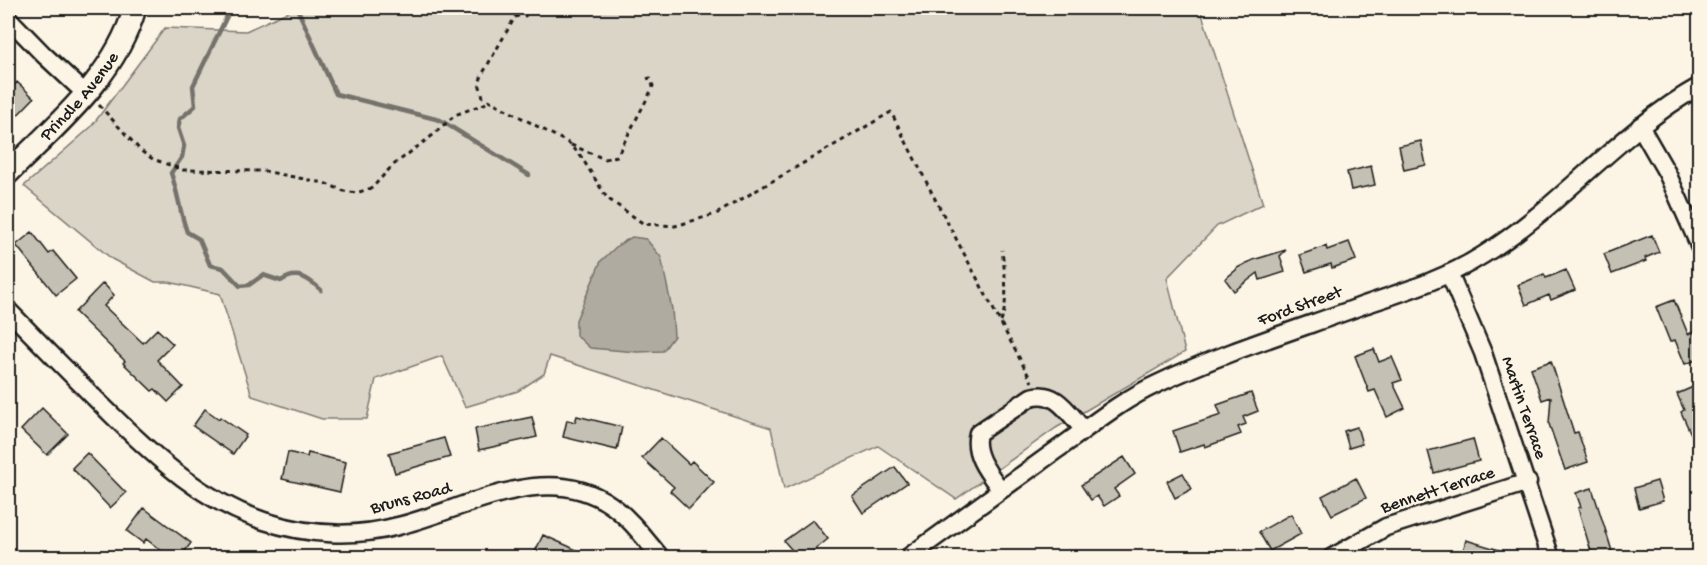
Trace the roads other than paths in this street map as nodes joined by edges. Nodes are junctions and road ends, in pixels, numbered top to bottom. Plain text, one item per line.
1 (135, 8) edge
2 (8, 18) edge
3 (1700, 86) edge
4 (93, 100) junction
5 (1640, 126) junction
6 (8, 173) edge
7 (1700, 247) edge
8 (1449, 273) junction
9 (8, 310) edge
10 (1084, 430) junction
11 (1528, 482) junction
12 (1001, 490) junction
13 (661, 558) edge
14 (907, 558) edge
15 (1331, 558) edge
16 (1551, 558) edge

1 - 4 main road, Prindle Avenue
2 - 4 street
3 - 5 street, Ford Street
4 - 6 main road, Prindle Avenue
5 - 7 street
5 - 8 street, Ford Street
8 - 10 street, Ford Street
8 - 11 street, Martin Terrace
9 - 13 street, Bruns Road
10 - 12 street, Ford Street
10 - 12 street
11 - 15 street, Bennett Terrace
11 - 16 street, Martin Terrace
12 - 14 street, Ford Street

